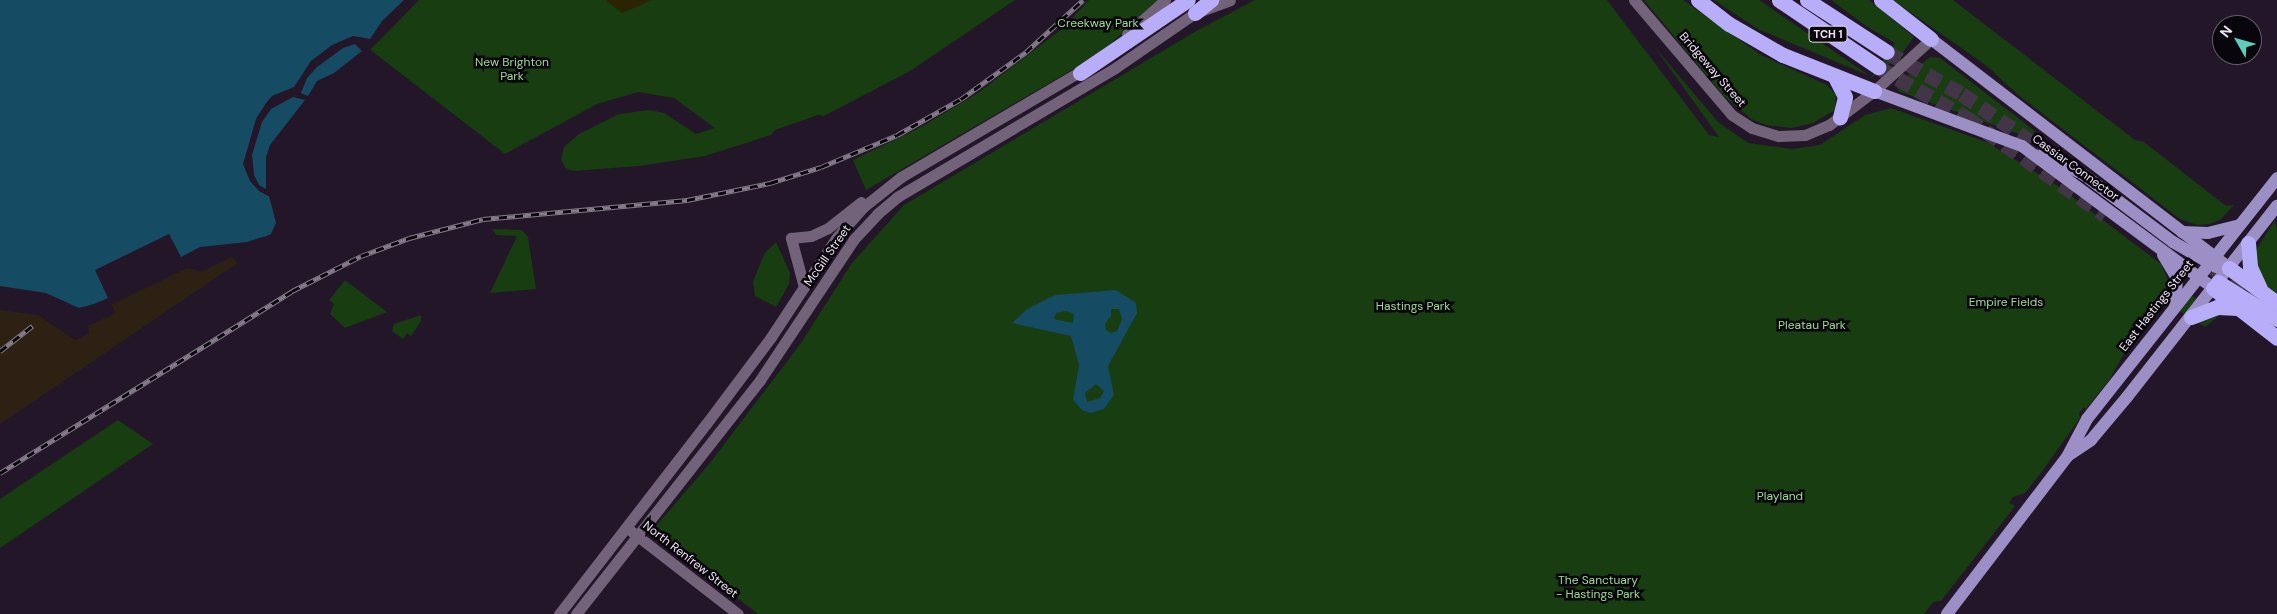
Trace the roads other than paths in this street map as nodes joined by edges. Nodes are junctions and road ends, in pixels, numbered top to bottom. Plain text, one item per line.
1 (1165, 0) edge
2 (1211, 0) edge
3 (1230, 0) edge
4 (1634, 0) edge
5 (1698, 0) edge
6 (1779, 0) edge
7 (1807, 0) edge
8 (1814, 0) edge
9 (1881, 0) edge
10 (1192, 6) edge
11 (1836, 19) junction
12 (1931, 39) junction
13 (1888, 52) tunnel mouth
14 (1878, 67) tunnel mouth
15 (1080, 73) junction
16 (1835, 76) junction
17 (1874, 91) junction
18 (1840, 117) junction
19 (2022, 146) junction
20 (2277, 178) edge
21 (874, 196) junction
22 (2277, 206) edge
23 (2239, 225) junction
24 (2182, 232) junction
25 (2248, 243) junction
26 (2155, 245) junction
27 (2211, 260) junction
28 (2229, 268) junction
29 (2198, 277) junction
30 (2216, 285) junction
31 (804, 286) junction
32 (2262, 292) junction
33 (2277, 303) edge
34 (2175, 306) junction
35 (2238, 308) junction
36 (2191, 317) junction
37 (2277, 320) edge
38 (2277, 338) edge
39 (2067, 457) junction
40 (626, 527) junction
41 (637, 536) junction
42 (559, 614) edge
43 (576, 614) edge
44 (738, 614) edge
45 (1947, 614) edge

1 - 15 main road, McGill Street
2 - 10 highway
3 - 10 main road, McGill Street
4 - 18 main road, Bridgeway Street
5 - 16 highway
6 - 14 highway, TCH 1
7 - 11 highway, TCH 1
8 - 11 highway
9 - 12 highway
10 - 15 highway
10 - 41 main road, McGill Street
11 - 13 highway, TCH 1
12 - 17 main road, Bridgeway Street
12 - 24 main road, Cassiar Connector
15 - 21 main road, McGill Street
16 - 17 highway
16 - 18 highway
17 - 18 main road, Bridgeway Street
17 - 19 main road, Cassiar Connector
19 - 26 main road, Cassiar Connector
19 - 27 main road
20 - 23 main road, East Hastings Street
21 - 31 main road, McGill Street
21 - 31 main road
22 - 25 main road, East Hastings Street
23 - 24 main road
23 - 27 main road, East Hastings Street
24 - 27 main road, Cassiar Connector
25 - 28 main road, East Hastings Street
25 - 32 highway
26 - 29 main road, Cassiar Connector
26 - 34 main road
27 - 28 main road
27 - 29 main road, East Hastings Street
28 - 30 main road, East Hastings Street
28 - 32 highway
29 - 30 main road
29 - 34 main road, East Hastings Street
30 - 35 highway
30 - 36 main road, East Hastings Street
30 - 37 highway
31 - 40 main road, McGill Street
32 - 33 highway
34 - 39 main road, East Hastings Street
35 - 36 highway
35 - 38 highway
36 - 39 main road, East Hastings Street
39 - 45 main road, East Hastings Street
40 - 41 main road, North Renfrew Street
40 - 42 main road, McGill Street
41 - 43 main road, McGill Street
41 - 44 main road, North Renfrew Street

